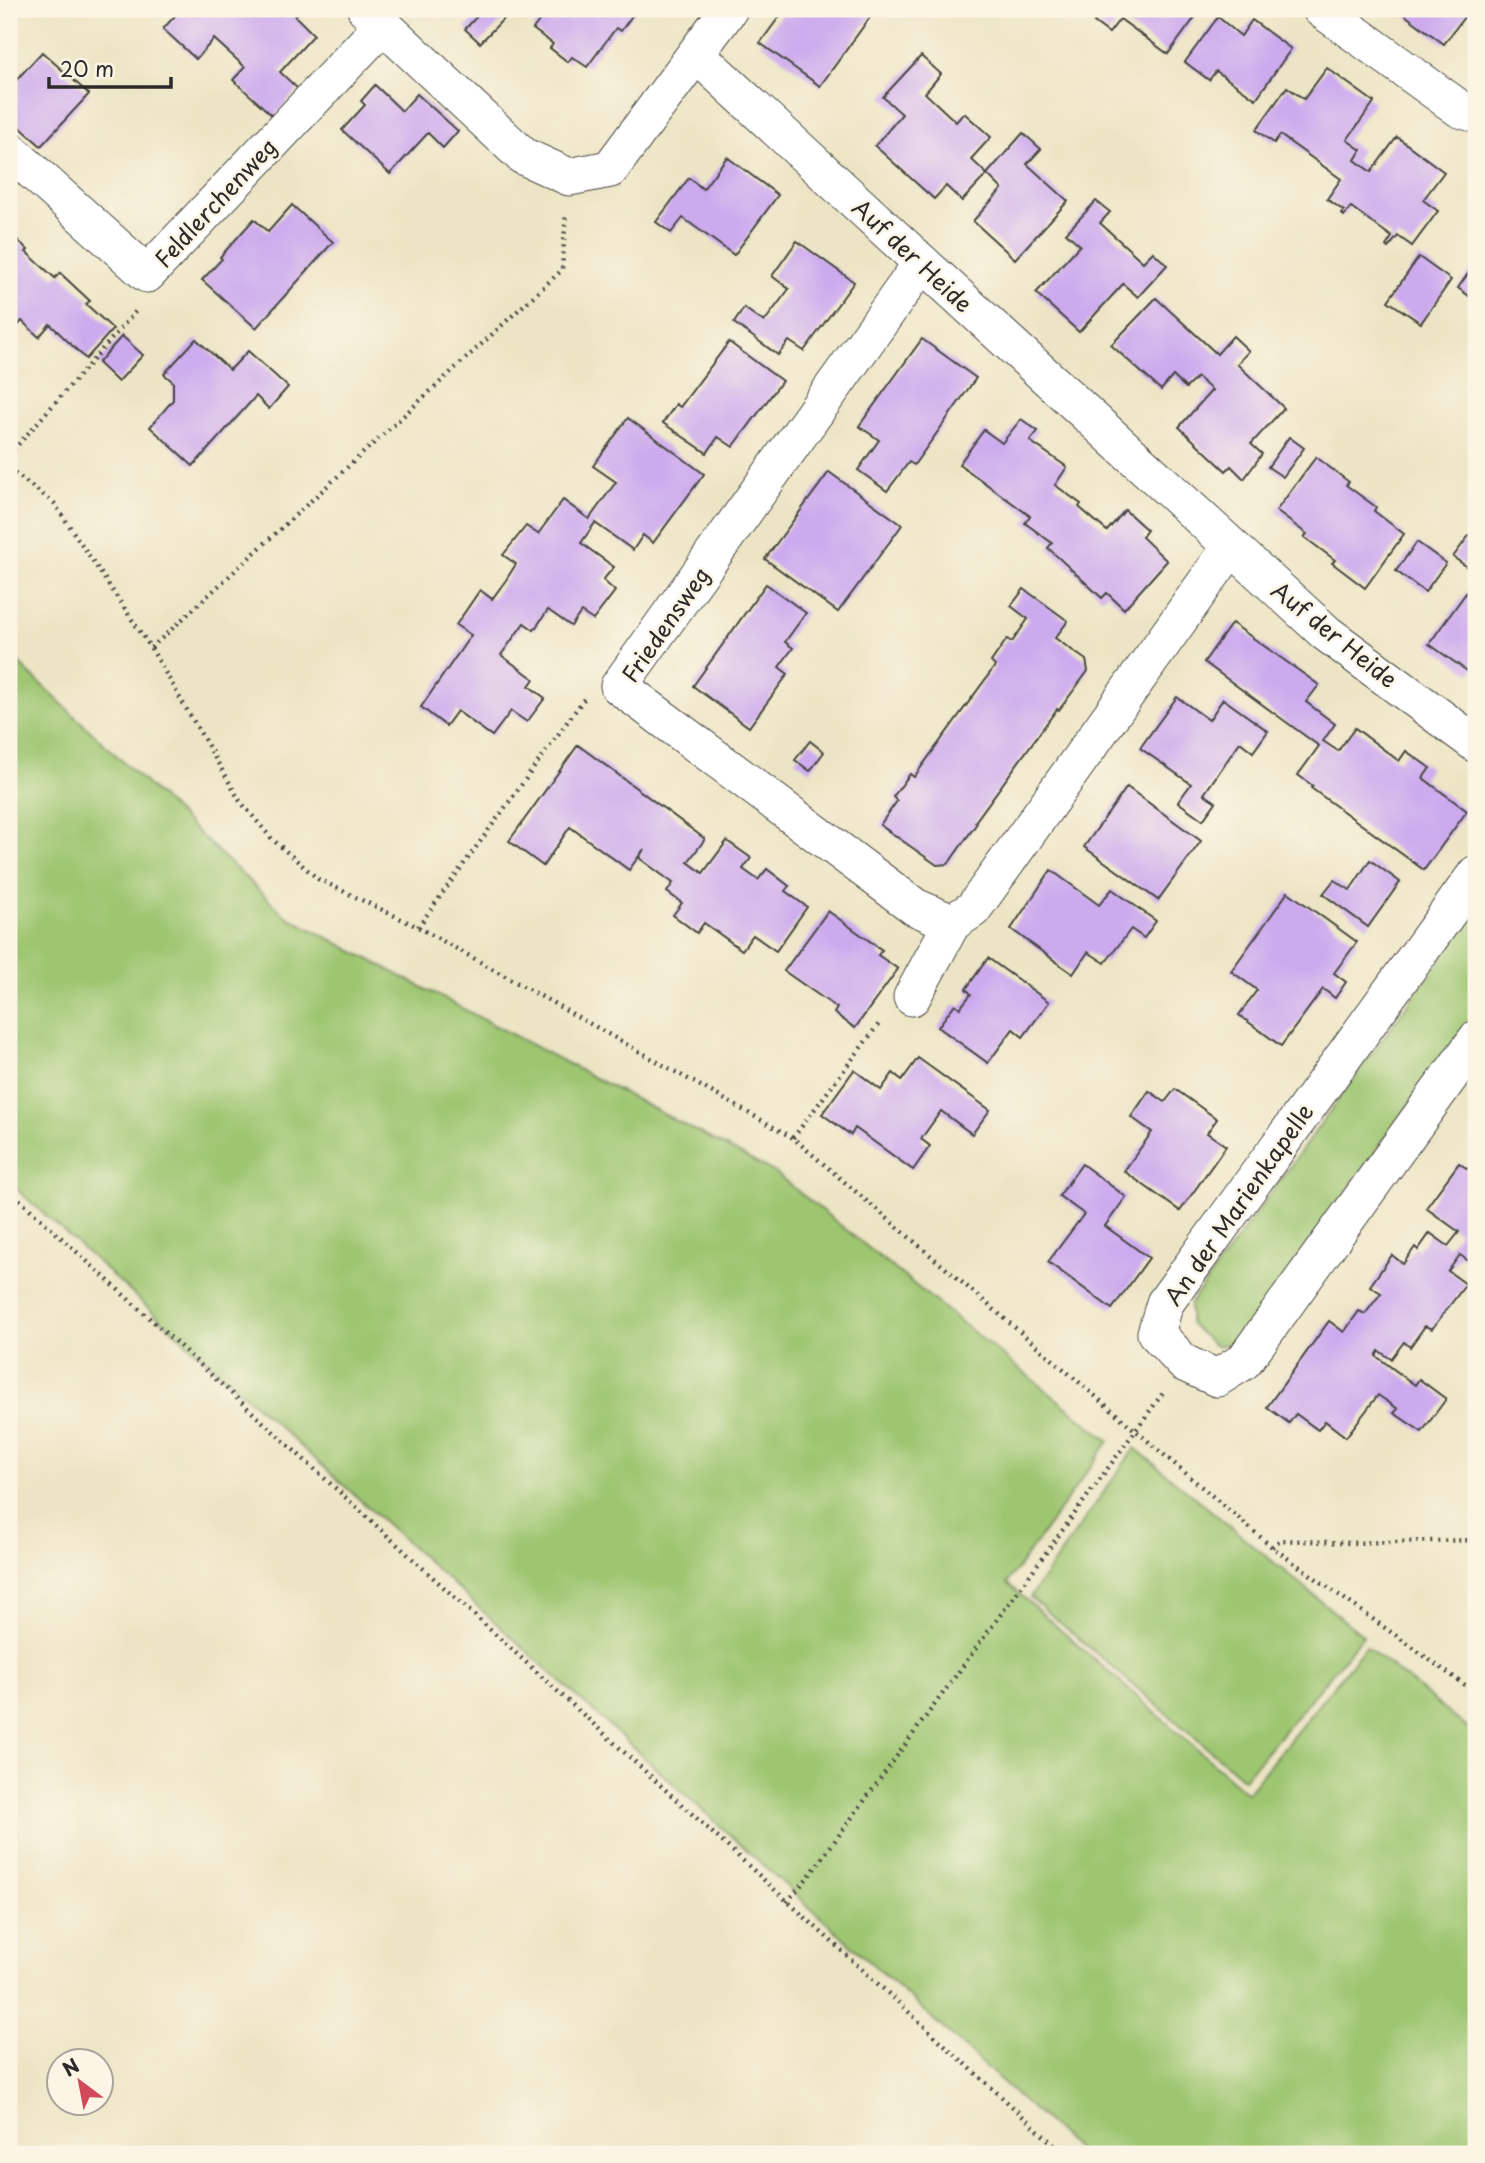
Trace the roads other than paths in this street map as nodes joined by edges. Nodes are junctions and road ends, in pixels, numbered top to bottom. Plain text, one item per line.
1 (729, 9) edge
2 (1321, 9) edge
3 (374, 17) edge
4 (696, 55) junction
5 (1476, 114) edge
6 (9, 150) edge
7 (922, 263) junction
8 (1231, 547) junction
9 (1476, 744) edge
10 (1476, 874) edge
11 (951, 923) junction
12 (912, 998) road end
13 (1476, 1040) edge

1 - 4 street
2 - 5 street
3 - 4 street
3 - 6 street, Feldlerchenweg
4 - 7 street, Auf der Heide
7 - 8 street, Auf der Heide
7 - 11 street, Friedensweg
8 - 9 street, Auf der Heide
8 - 11 street
10 - 13 street, An der Marienkapelle
11 - 12 street

